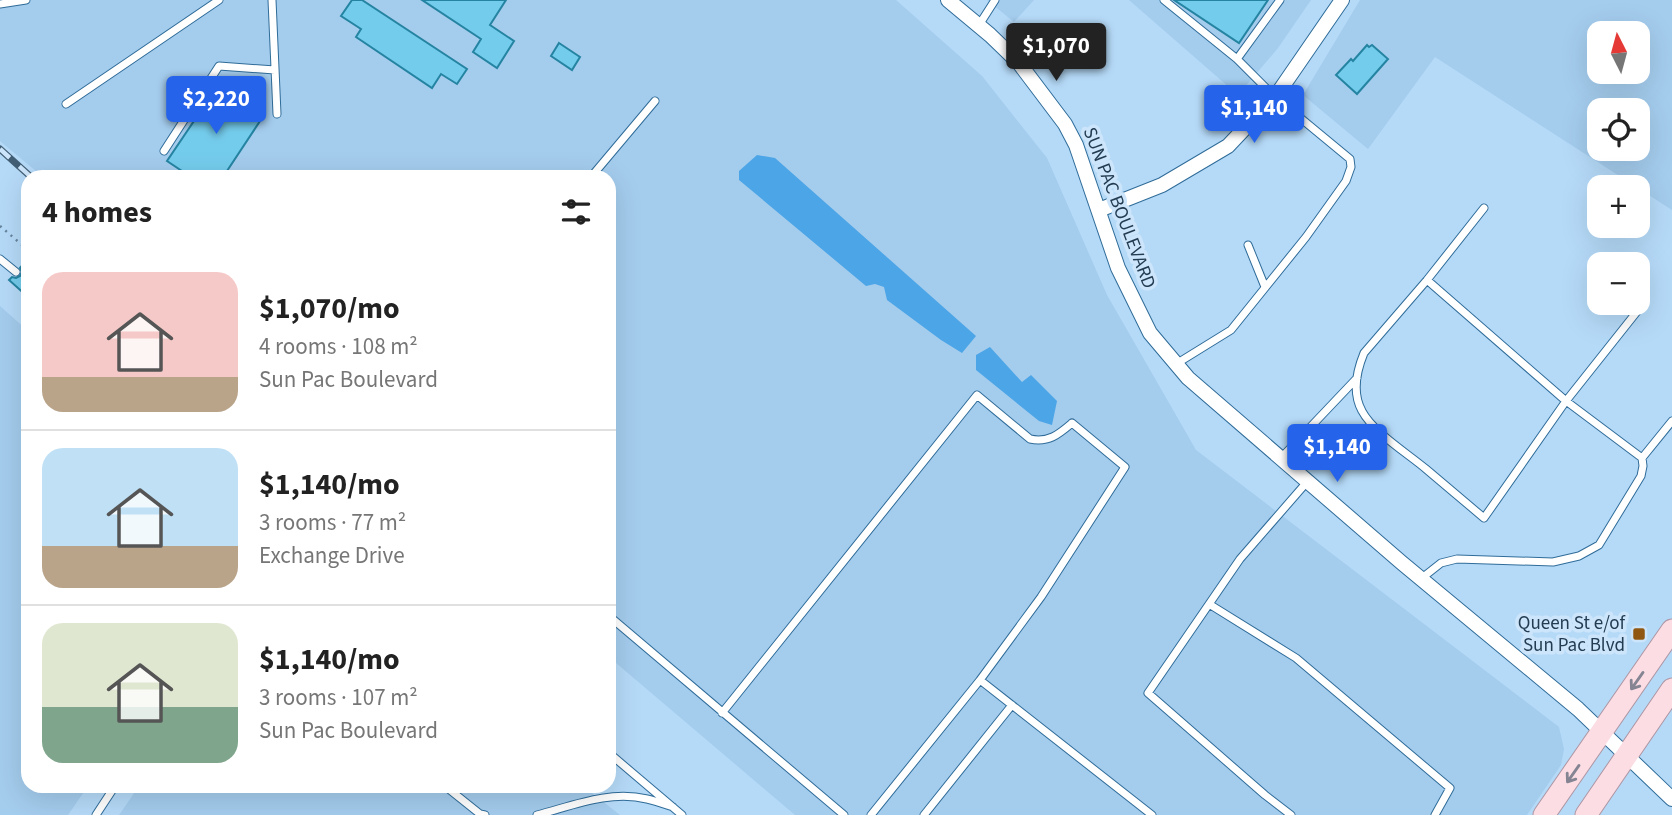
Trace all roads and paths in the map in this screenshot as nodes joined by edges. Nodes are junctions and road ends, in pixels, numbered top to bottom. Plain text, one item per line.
1 (26, 0) edge
2 (219, 0) edge
3 (272, 0) edge
4 (948, 0) edge
5 (995, 0) edge
6 (1164, 0) edge
7 (1280, 0) edge
8 (1342, 0) edge
9 (0, 4) edge
10 (979, 25) junction
11 (1237, 60) junction
12 (275, 70) junction
13 (1275, 97) junction
14 (655, 101) dead end
15 (66, 104) dead end
16 (276, 114) dead end
17 (164, 151) dead end
18 (598, 170) edge
19 (1484, 208) dead end
20 (1099, 211) junction
21 (0, 226) edge
22 (21, 244) edge
23 (1248, 245) dead end
24 (0, 258) edge
25 (16, 272) dead end
26 (1427, 280) junction
27 (1265, 287) junction
28 (1634, 315) edge
29 (1176, 364) junction
30 (1357, 377) junction
31 (1566, 401) junction
32 (1672, 421) edge
33 (1281, 458) junction
34 (1642, 458) junction
35 (1307, 481) junction
36 (1421, 579) junction
37 (1209, 604) junction
38 (616, 622) edge
39 (1672, 630) edge
40 (980, 680) junction
41 (1672, 689) edge
42 (1012, 705) junction
43 (722, 713) junction
44 (1602, 732) junction
45 (1626, 756) junction
46 (616, 759) edge
47 (110, 793) edge
48 (453, 793) edge
49 (1672, 799) edge
50 (673, 807) junction
51 (96, 815) edge
52 (485, 815) edge
53 (537, 815) edge
54 (682, 815) edge
55 (844, 815) edge
56 (871, 815) edge
57 (924, 815) edge
58 (1152, 815) edge
59 (1292, 815) edge
60 (1435, 815) edge
61 (1544, 815) edge
62 (1586, 815) edge

1 - 9 lane
2 - 15 lane
3 - 12 lane
4 - 10 street, SUN PAC BOULEVARD
5 - 10 lane
6 - 11 lane
7 - 11 lane
8 - 13 street
10 - 20 street, SUN PAC BOULEVARD
11 - 13 lane
12 - 16 lane
12 - 17 lane
13 - 20 street
13 - 27 lane
14 - 18 lane
19 - 26 lane
20 - 29 street, SUN PAC BOULEVARD
21 - 22 path
23 - 27 lane
24 - 25 lane
26 - 30 lane
26 - 31 lane
27 - 29 lane
28 - 31 lane
29 - 33 street, SUN PAC BOULEVARD
30 - 31 lane
30 - 33 lane
31 - 34 lane
32 - 34 lane
33 - 35 street, SUN PAC BOULEVARD
34 - 36 lane
35 - 36 street, SUN PAC BOULEVARD
35 - 37 lane
36 - 44 street, SUN PAC BOULEVARD
37 - 59 lane
37 - 60 lane
38 - 43 lane
39 -> 44 main road
40 - 42 lane
40 - 43 lane
40 - 56 lane
41 - 45 main road
42 - 57 lane
42 - 58 lane
43 - 55 lane
44 - 45 street, SUN PAC BOULEVARD
44 -> 61 main road
45 - 49 street, SUN PAC BOULEVARD
45 - 62 main road
46 - 50 lane
47 - 51 lane
48 - 52 lane
50 - 53 lane
50 - 54 lane

